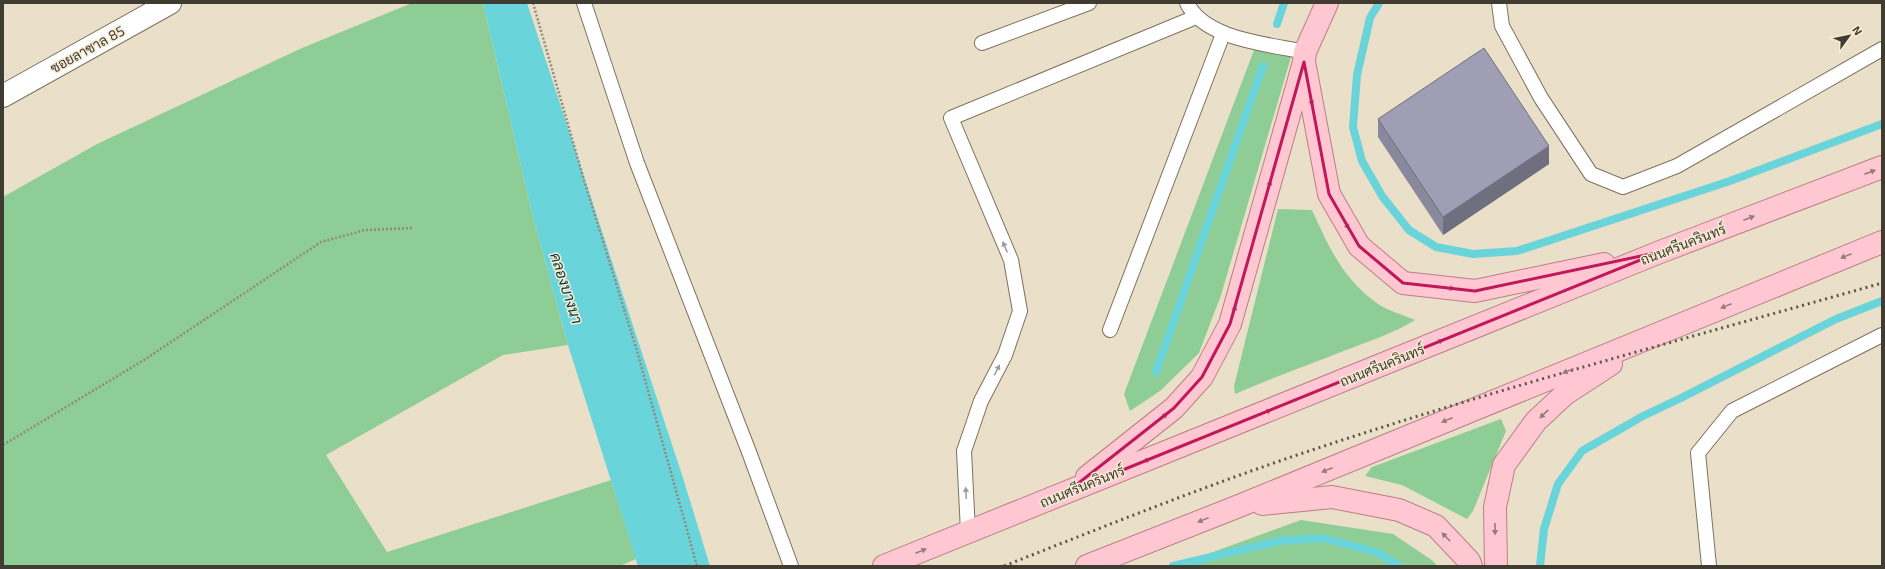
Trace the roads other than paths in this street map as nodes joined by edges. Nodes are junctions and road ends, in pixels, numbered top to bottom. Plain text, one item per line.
1 (170, 3) edge
2 (584, 3) edge
3 (1089, 3) edge
4 (1187, 3) edge
5 (1327, 3) edge
6 (1499, 3) edge
7 (1196, 17) junction
8 (1224, 34) junction
9 (982, 43) dead end
10 (1882, 49) edge
11 (1304, 57) junction
12 (3, 96) edge
13 (1882, 167) edge
14 (1882, 242) edge
15 (1660, 252) junction
16 (1110, 330) dead end
17 (1656, 335) junction
18 (1882, 335) edge
19 (1066, 493) junction
20 (1239, 506) junction
21 (968, 532) junction
22 (791, 566) edge
23 (884, 566) edge
24 (1087, 566) edge
25 (1471, 566) edge
26 (1496, 566) edge
27 (1709, 566) edge

1 - 12 street, ซอยลาซาล 85
2 - 22 lane
3 - 9 lane
4 - 7 lane
5 - 11 main road
6 - 10 lane
7 - 8 lane
21 -> 7 lane
8 - 11 lane
8 - 16 lane
11 -> 15 main road
19 -> 11 main road
15 -> 13 main road, ถนนศรีนครินทร์
14 -> 17 main road
19 -> 15 main road, ถนนศรีนครินทร์
17 -> 20 main road
17 -> 26 main road
18 - 27 lane
19 - 21 main road, ถนนศรีนครินทร์
20 -> 24 main road
25 -> 20 main road
23 -> 21 main road, ถนนศรีนครินทร์

